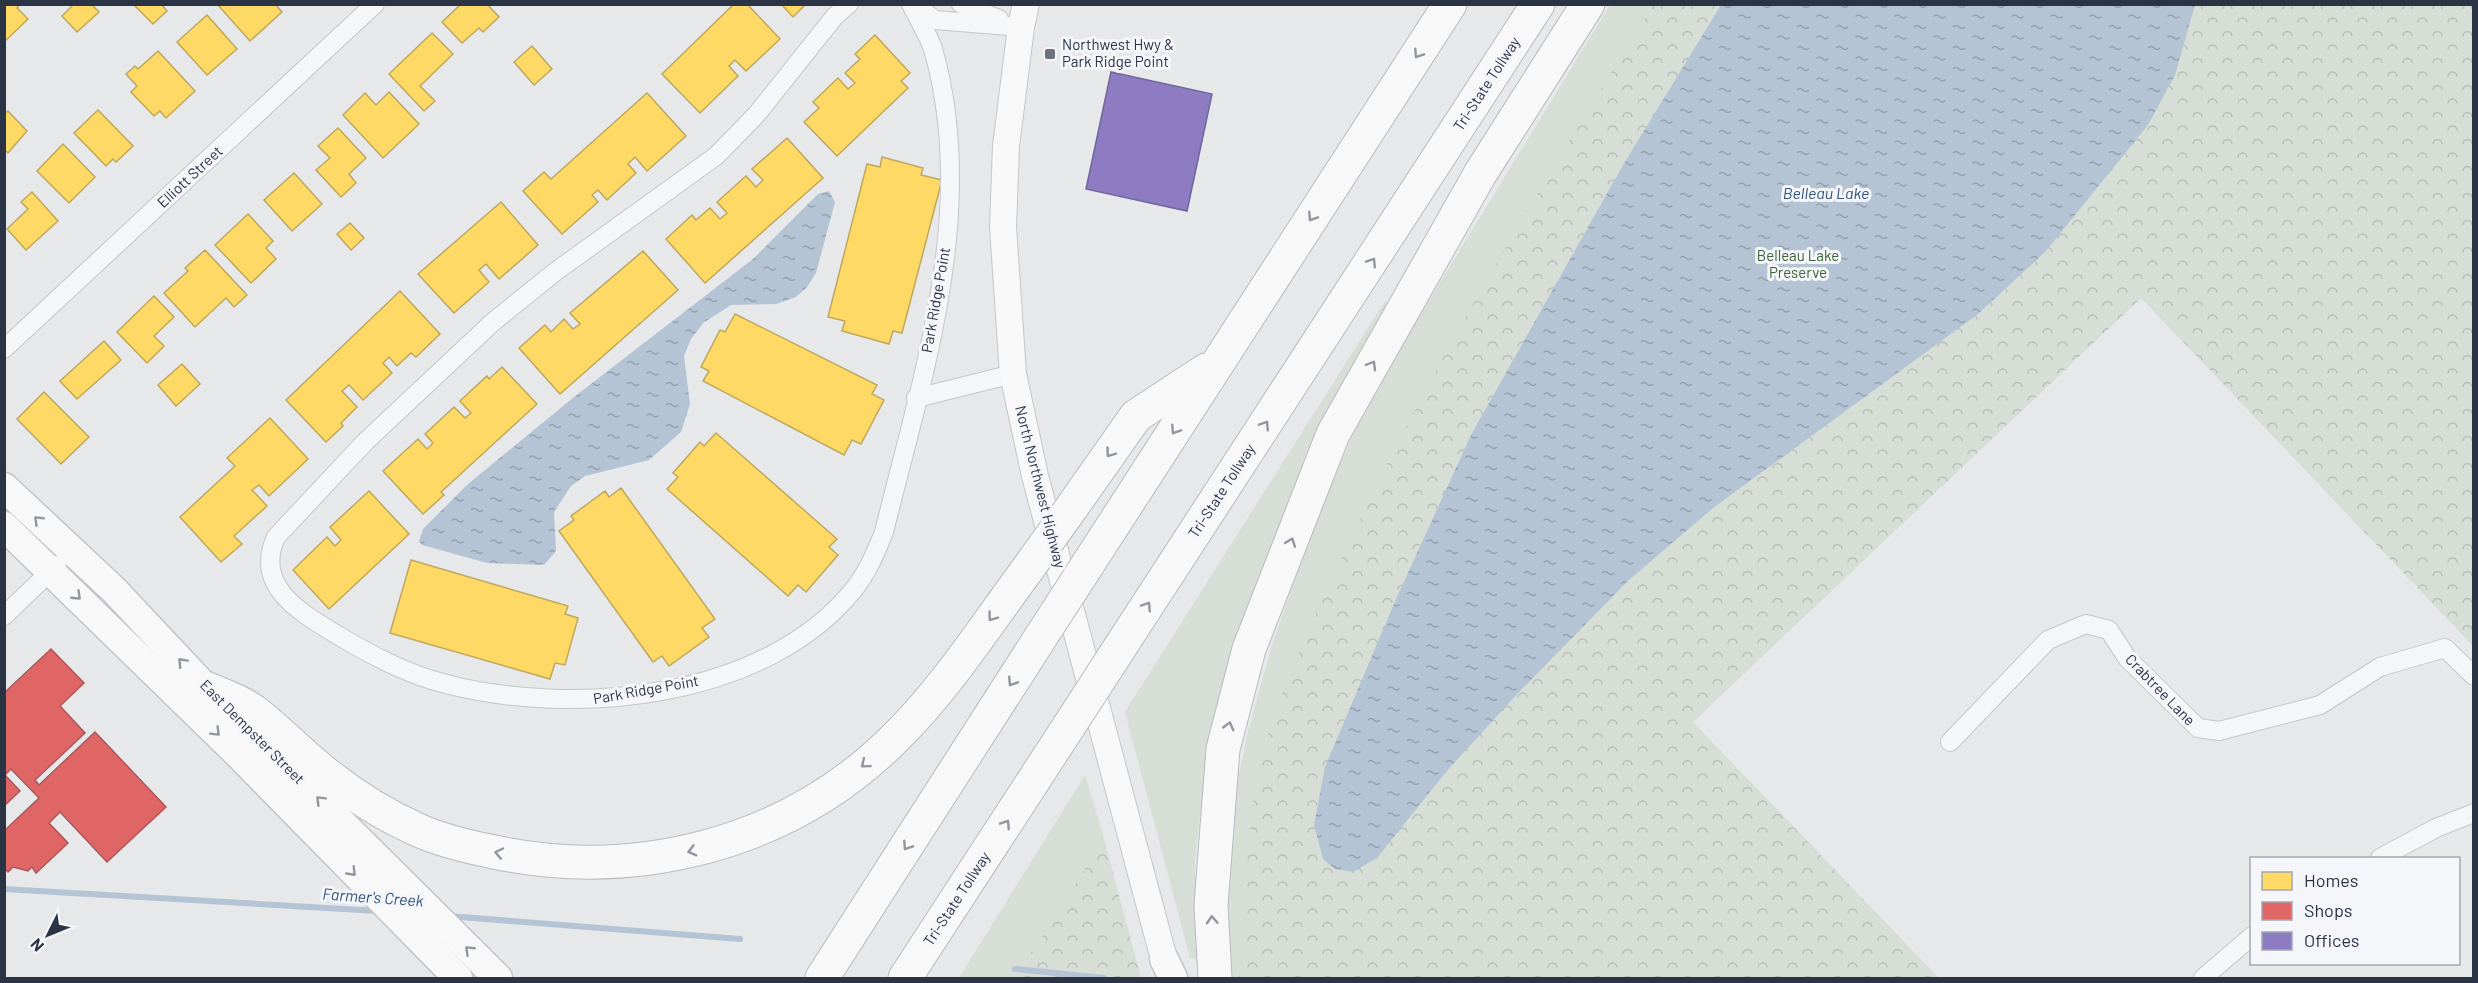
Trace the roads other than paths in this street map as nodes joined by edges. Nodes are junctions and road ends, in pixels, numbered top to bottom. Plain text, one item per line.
1 (375, 4) edge
2 (849, 4) edge
3 (912, 4) edge
4 (961, 4) edge
5 (1450, 4) edge
6 (1538, 4) edge
7 (1588, 4) edge
8 (1023, 16) edge
9 (4, 349) edge
10 (1218, 363) junction
11 (1013, 374) junction
12 (916, 398) junction
13 (4, 487) edge
14 (4, 526) edge
15 (71, 552) junction
16 (51, 571) junction
17 (4, 616) edge
18 (2474, 676) edge
19 (206, 688) junction
20 (1950, 742) dead end
21 (2474, 813) edge
22 (2382, 857) edge
23 (411, 911) junction
24 (2250, 938) edge
25 (831, 965) edge
26 (1168, 972) edge
27 (458, 978) edge
28 (498, 978) edge
29 (809, 978) edge
30 (905, 978) edge
31 (1215, 978) edge
32 (2203, 978) edge

1 - 9 street, Elliott Street
2 - 12 street, Park Ridge Point
3 - 8 street, Park Ridge Point
3 - 12 street, Park Ridge Point
4 - 8 street
5 -> 10 highway
30 -> 6 highway, Tri-State Tollway, bridge
31 -> 7 highway
8 - 11 main road, North Northwest Highway
10 -> 19 highway, bridge
10 -> 25 highway, bridge
11 - 12 street
11 - 26 main road, North Northwest Highway
15 -> 13 main road, East Dempster Street
14 - 16 main road, East Dempster Street
15 - 16 street
19 -> 15 main road, East Dempster Street
16 - 17 street
16 -> 23 main road, East Dempster Street
18 - 20 street, Crabtree Lane
23 -> 19 main road, East Dempster Street
21 - 22 street
23 - 27 main road, East Dempster Street
28 -> 23 main road, East Dempster Street
24 - 32 street
25 - 29 highway

